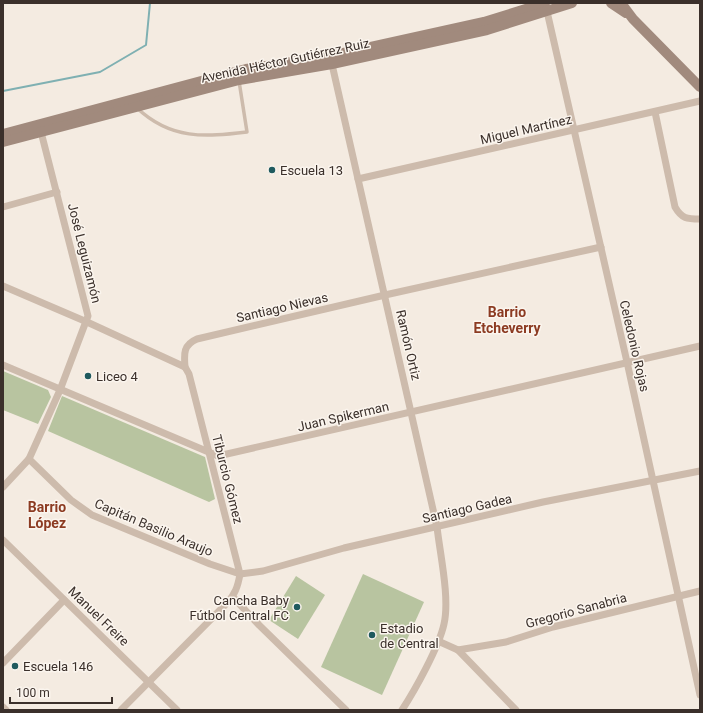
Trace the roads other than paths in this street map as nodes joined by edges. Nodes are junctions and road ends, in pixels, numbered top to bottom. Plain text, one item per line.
1 (572, 3) edge
2 (611, 3) edge
3 (621, 3) edge
4 (546, 6) edge
5 (634, 19) junction
6 (331, 60) junction
7 (239, 80) junction
8 (700, 87) edge
9 (700, 101) edge
10 (136, 107) junction
11 (655, 112) junction
12 (40, 129) junction
13 (575, 130) junction
14 (3, 134) edge
15 (3, 142) edge
16 (358, 179) junction
17 (57, 192) junction
18 (3, 207) edge
19 (700, 219) edge
20 (601, 247) junction
21 (3, 286) edge
22 (385, 295) junction
23 (87, 322) junction
24 (700, 346) edge
25 (627, 362) junction
26 (3, 365) edge
27 (185, 367) junction
28 (60, 390) junction
29 (412, 412) junction
30 (209, 454) junction
31 (29, 460) junction
32 (700, 470) edge
33 (652, 481) junction
34 (3, 488) edge
35 (437, 526) junction
36 (3, 540) edge
37 (240, 574) junction
38 (700, 591) edge
39 (679, 596) junction
40 (233, 597) junction
41 (64, 600) junction
42 (438, 641) junction
43 (458, 650) junction
44 (3, 663) edge
45 (149, 682) junction
46 (700, 695) edge
47 (3, 707) edge
48 (6, 710) edge
49 (121, 710) edge
50 (177, 710) edge
51 (346, 710) edge
52 (402, 710) edge
53 (516, 710) edge

1 - 4 street, Avenida Héctor Gutiérrez Ruiz
2 - 5 street
3 - 5 street
4 - 6 street, Avenida Héctor Gutiérrez Ruiz
4 - 13 street, Celedonio Rojas
5 - 8 street
6 - 7 street, Avenida Héctor Gutiérrez Ruiz
6 - 12 street, Avenida Héctor Gutiérrez Ruiz
6 - 16 street, Ramón Ortiz
7 - 10 street, Avenida Héctor Gutiérrez Ruiz
7 - 10 lane
9 - 11 street, Miguel Martínez
10 - 12 street, Avenida Héctor Gutiérrez Ruiz
11 - 13 street, Miguel Martínez
11 - 19 street
12 - 14 street, Avenida Héctor Gutiérrez Ruiz
12 - 15 street, Avenida Héctor Gutiérrez Ruiz
12 - 17 street, José Leguizamón
13 - 16 street, Miguel Martínez
13 - 20 street, Celedonio Rojas
16 - 22 street, Ramón Ortiz
17 - 18 street
17 - 23 street, José Leguizamón
20 - 22 street, Santiago Nievas
20 - 25 street, Celedonio Rojas
21 - 23 street
22 - 27 street, Santiago Nievas
22 - 29 street, Ramón Ortiz
23 - 27 street
23 - 28 street, José Leguizamón
24 - 25 street, Juan Spikerman
25 - 29 street, Juan Spikerman
25 - 33 street, Celedonio Rojas
26 - 28 street, Juan Spikerman
27 - 30 street, Tiburcio Gómez
28 - 30 street, Juan Spikerman
28 - 31 street, José Leguizamón
29 - 30 street, Juan Spikerman
29 - 35 street, Ramón Ortiz
30 - 37 street, Tiburcio Gómez
31 - 34 street, José Leguizamón
31 - 37 street, Capitán Basilio Araujo
32 - 33 street, Santiago Gadea
33 - 35 street, Santiago Gadea
33 - 39 street, Celedonio Rojas
35 - 37 street, Santiago Gadea
35 - 42 street, Ramón Ortiz
36 - 41 street, Manuel Freire
37 - 40 street, Tiburcio Gómez
38 - 39 street, Gregorio Sanabria
39 - 43 street, Gregorio Sanabria
39 - 46 street, Celedonio Rojas
40 - 45 street
40 - 51 street
41 - 44 street
41 - 45 street, Manuel Freire
42 - 43 street
42 - 52 street, Ramón Ortiz
43 - 53 street
45 - 49 street
45 - 50 street, Manuel Freire
47 - 48 street

